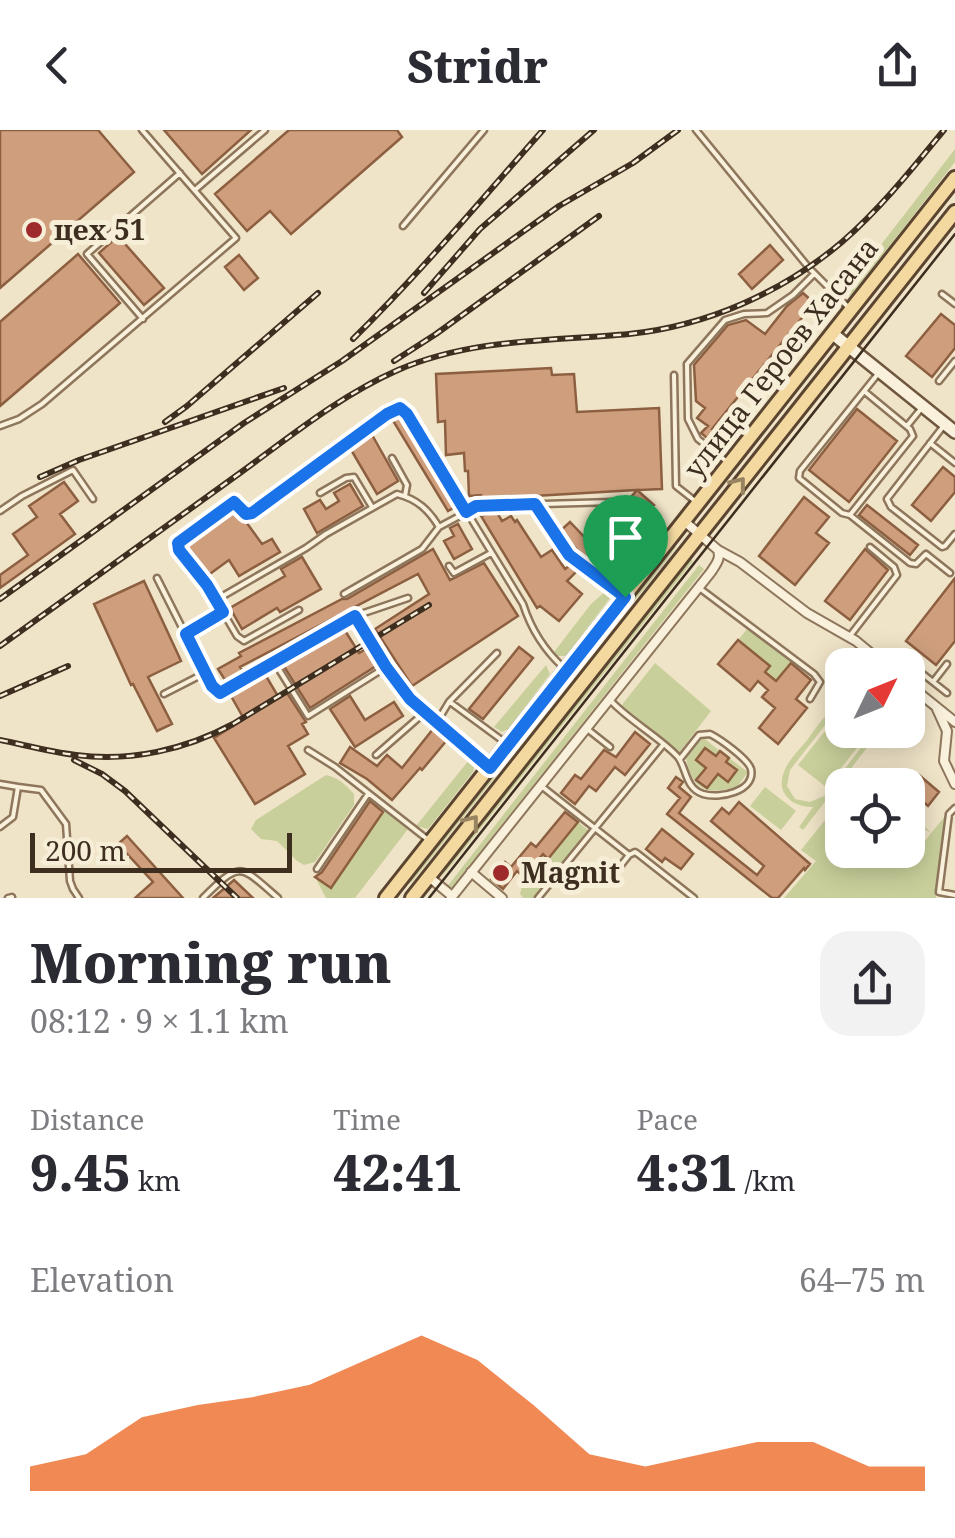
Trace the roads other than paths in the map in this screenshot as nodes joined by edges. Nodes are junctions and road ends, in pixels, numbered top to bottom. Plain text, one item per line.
1 (142, 130) edge
2 (265, 130) edge
3 (484, 130) edge
4 (697, 130) edge
5 (180, 173) junction
6 (955, 178) edge
7 (195, 190) junction
8 (955, 212) edge
9 (403, 226) dead end
10 (814, 274) junction
11 (942, 294) dead end
12 (955, 304) edge
13 (851, 310) junction
14 (142, 319) junction
15 (833, 334) junction
16 (848, 346) junction
17 (955, 361) edge
18 (881, 372) junction
19 (674, 375) dead end
20 (939, 381) dead end
21 (864, 392) junction
22 (923, 406) junction
23 (0, 426) edge
24 (907, 426) junction
25 (950, 428) edge
26 (930, 444) junction
27 (392, 458) dead end
28 (730, 464) junction
29 (955, 464) edge
30 (320, 494) dead end
31 (405, 496) junction
32 (93, 499) dead end
33 (612, 502) dead end
34 (535, 504) junction
35 (698, 504) junction
36 (372, 506) junction
37 (0, 511) edge
38 (466, 512) junction
39 (850, 514) junction
40 (684, 521) junction
41 (439, 527) junction
42 (699, 534) junction
43 (955, 534) edge
44 (870, 547) dead end
45 (718, 550) junction
46 (492, 553) junction
47 (449, 566) dead end
48 (950, 573) dead end
49 (158, 578) dead end
50 (698, 586) junction
51 (344, 594) dead end
52 (625, 597) junction
53 (408, 598) dead end
54 (216, 600) junction
55 (299, 610) dead end
56 (223, 612) junction
57 (355, 616) junction
58 (186, 634) junction
59 (849, 637) junction
60 (864, 648) edge
61 (497, 653) dead end
62 (275, 663) junction
63 (947, 664) dead end
64 (386, 667) junction
65 (567, 670) junction
66 (205, 673) junction
67 (925, 676) edge
68 (933, 682) junction
69 (164, 694) dead end
70 (947, 694) dead end
71 (608, 698) junction
72 (810, 699) dead end
73 (925, 699) edge
74 (450, 702) junction
75 (937, 709) junction
76 (424, 713) junction
77 (437, 722) junction
78 (955, 722) edge
79 (585, 728) junction
80 (507, 744) junction
81 (663, 744) junction
82 (610, 747) dead end
83 (308, 750) dead end
84 (376, 755) dead end
85 (680, 759) junction
86 (490, 768) junction
87 (0, 784) edge
88 (955, 784) edge
89 (540, 785) junction
90 (18, 787) junction
91 (369, 794) junction
92 (955, 808) edge
93 (0, 827) edge
94 (595, 829) junction
95 (431, 842) junction
96 (628, 855) junction
97 (317, 868) dead end
98 (471, 872) junction
99 (614, 874) dead end
100 (428, 877) junction
101 (955, 895) edge
102 (451, 897) edge
103 (79, 898) edge
104 (204, 898) edge
105 (278, 898) edge
106 (386, 898) edge
107 (412, 898) edge
108 (502, 898) edge
109 (538, 898) edge
110 (694, 898) edge

1 - 5 lane
2 - 7 lane
3 - 9 lane
4 - 10 lane
5 - 7 lane
5 - 14 lane
6 - 13 main road, улица Героев Хасана
7 - 14 lane
8 - 16 main road, улица Героев Хасана
10 - 13 lane
10 - 28 lane
11 - 12 lane
13 - 15 main road, улица Героев Хасана
14 - 23 lane
15 - 16 street
15 - 28 main road, улица Героев Хасана
16 - 18 street
42 -> 16 main road, улица Героев Хасана
17 - 20 lane
18 - 21 lane
18 - 22 street
19 - 35 lane
21 - 24 lane
21 - 39 lane
22 - 24 lane
22 - 25 street
24 - 39 lane
25 - 26 lane
26 - 29 lane
26 - 43 lane
27 - 31 lane
28 - 35 main road, улица Героев Хасана
30 - 36 lane
31 - 36 lane
31 - 41 lane
32 - 37 lane
33 - 34 lane
34 - 38 lane
34 - 52 lane
35 - 40 main road, улица Героев Хасана
36 - 54 lane
38 - 41 lane
38 - 46 lane
38 - 54 lane
39 - 48 lane
40 - 42 street
40 - 52 main road, улица Героев Хасана
41 - 51 lane
42 - 45 street
100 -> 42 main road, улица Героев Хасана
44 - 59 lane
45 - 50 street
45 - 59 street
46 - 47 lane
46 - 65 lane
49 - 58 lane
50 - 71 street
50 - 72 lane
52 - 65 main road, улица Героев Хасана
53 - 57 lane
54 - 56 lane
55 - 56 lane
56 - 58 lane
57 - 62 lane
57 - 64 lane
58 - 66 lane
59 - 60 street
61 - 74 lane
62 - 64 lane
62 - 66 lane
63 - 68 lane
64 - 76 lane
65 - 80 main road, улица Героев Хасана
66 - 69 lane
67 - 68 lane
68 - 70 lane
71 - 79 street
71 - 81 lane
73 - 75 street
74 - 77 lane
74 - 80 lane
75 - 78 street
75 - 88 street
76 - 77 lane
76 - 84 lane
77 - 86 lane
79 - 82 lane
79 - 89 street
80 - 86 main road, улица Героев Хасана
81 - 85 lane
81 - 94 lane
83 - 91 lane
85 - 85 lane
86 - 95 main road, улица Героев Хасана
87 - 90 lane
89 - 94 lane
89 - 98 street
90 - 93 lane
90 - 103 lane
91 - 95 lane
91 - 97 lane
92 - 101 lane
94 - 96 lane
94 - 109 lane
95 - 106 main road, улица Героев Хасана
96 - 99 lane
96 - 110 lane
98 - 102 street
98 - 108 street
100 - 102 street
100 - 107 main road, улица Героев Хасана
104 - 105 lane

